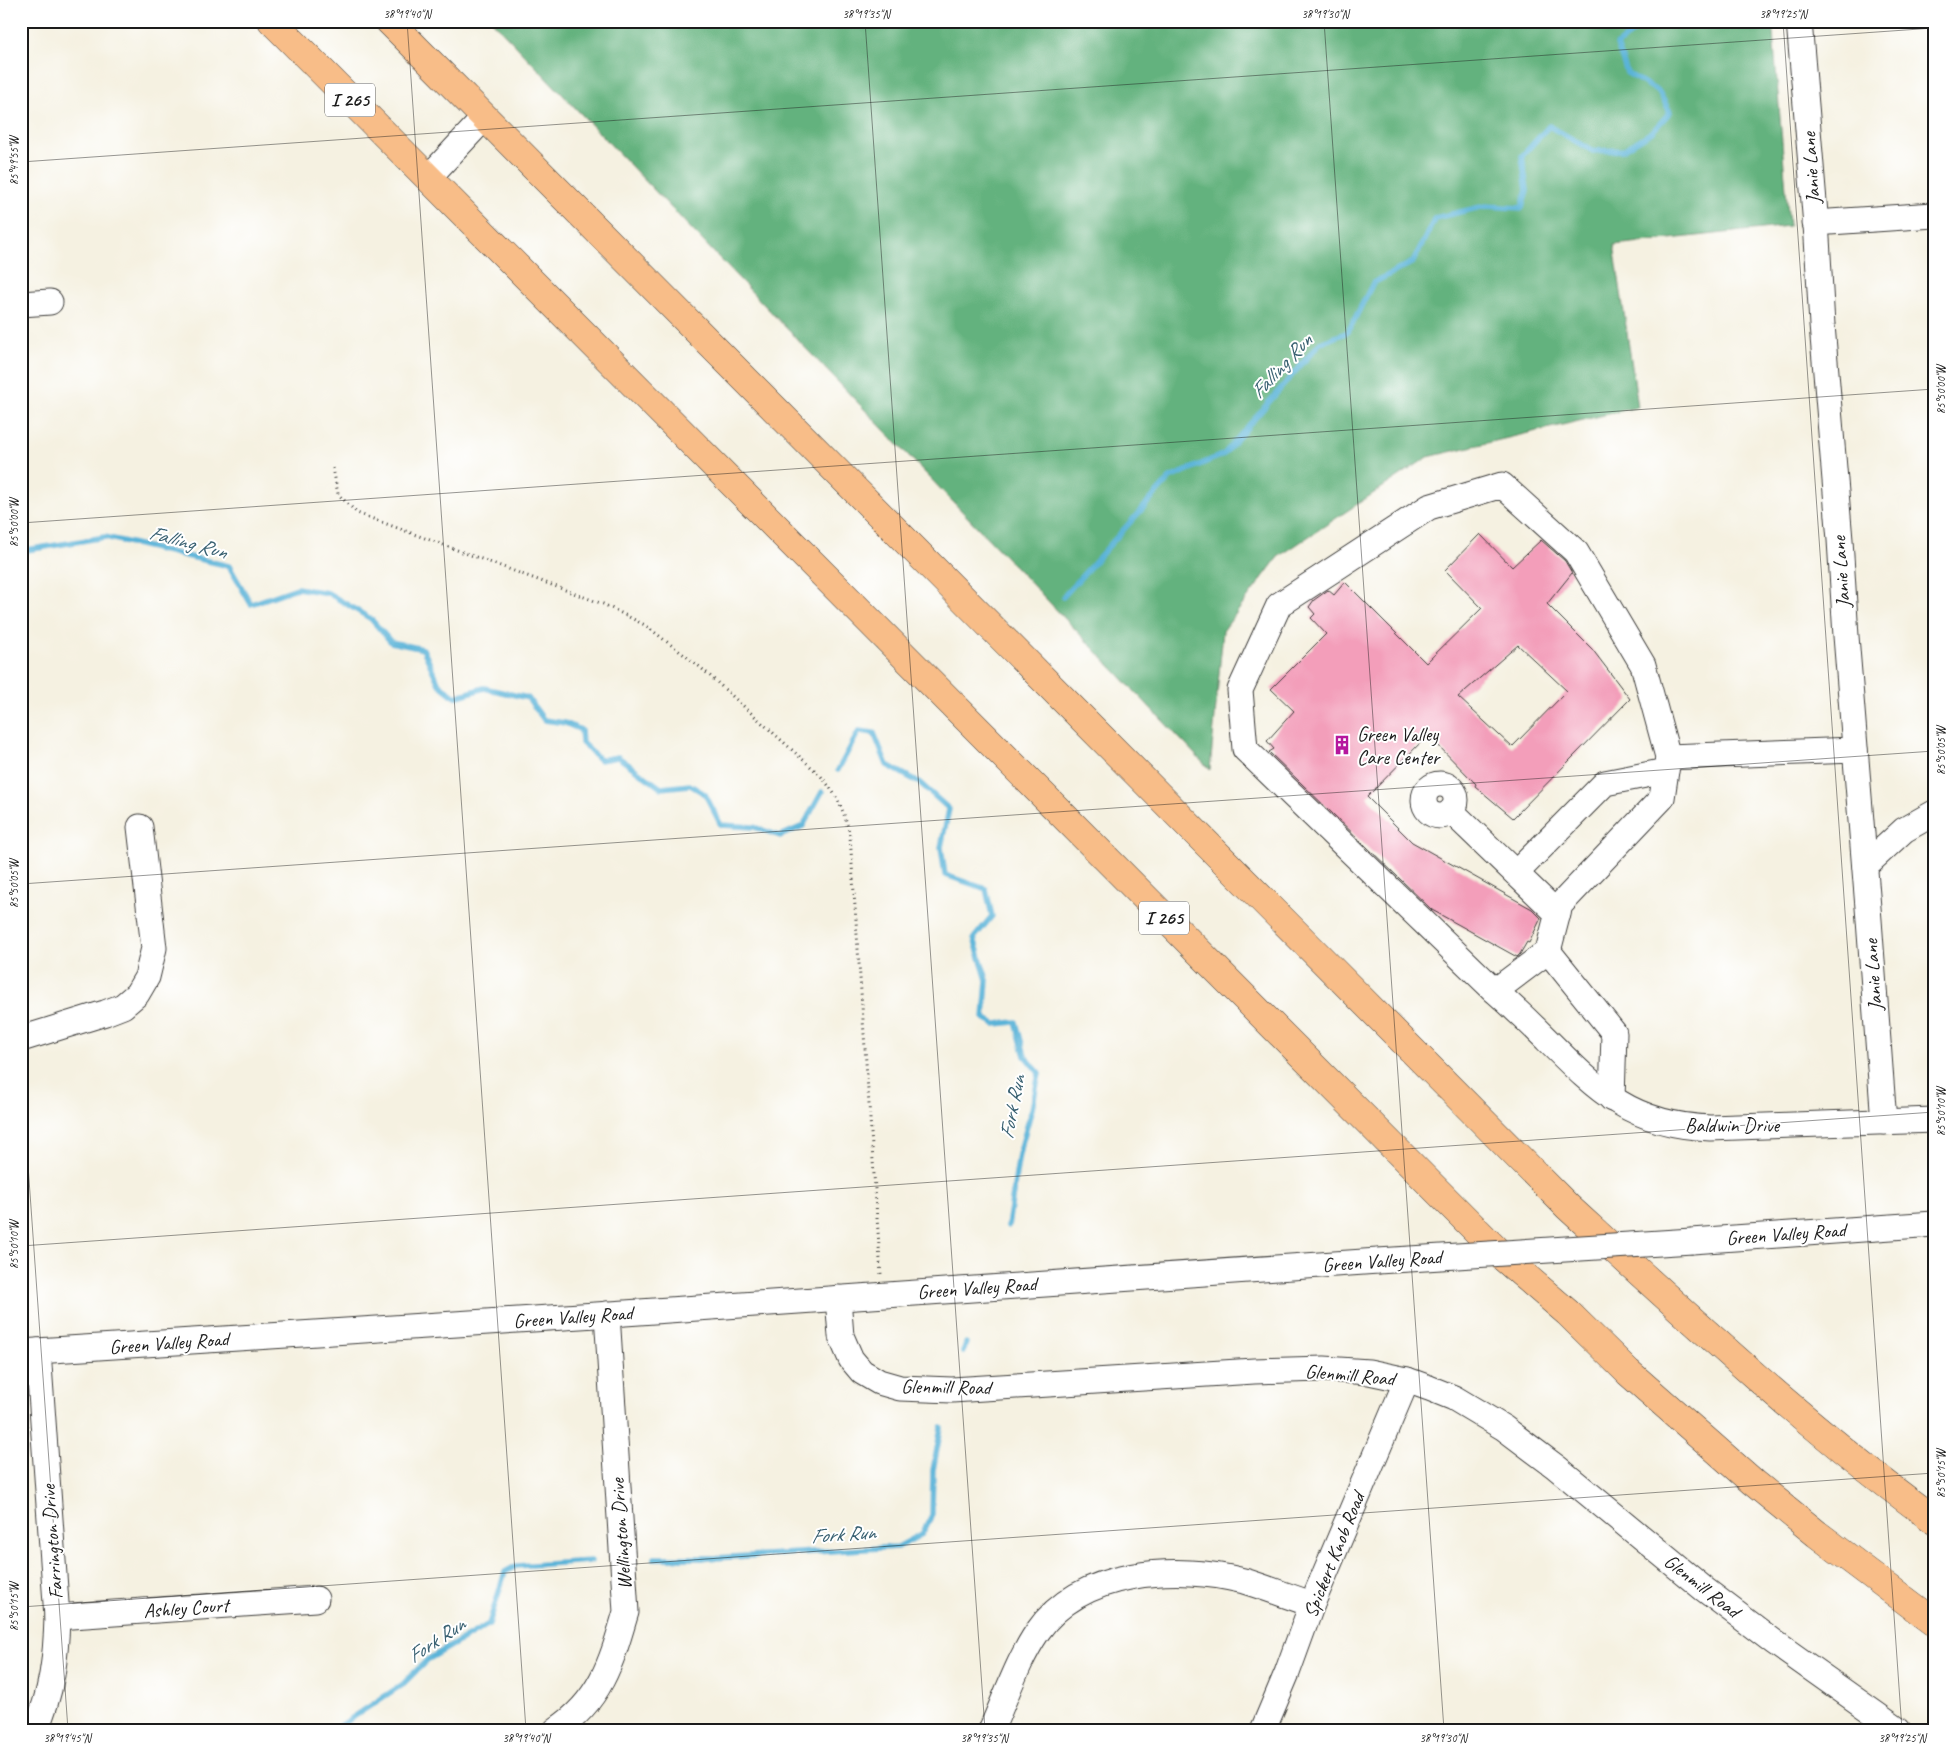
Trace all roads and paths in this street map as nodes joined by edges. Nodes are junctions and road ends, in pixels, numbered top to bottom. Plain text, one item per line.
1 (272, 21) edge
2 (389, 21) edge
3 (1798, 21) edge
4 (485, 116) junction
5 (428, 178) junction
6 (1934, 215) edge
7 (1815, 223) junction
8 (50, 302) dead end
9 (21, 304) edge
10 (333, 468) dead end
11 (1855, 750) junction
12 (1667, 764) junction
13 (1451, 811) dead end
14 (1934, 813) edge
15 (140, 827) dead end
16 (1865, 866) junction
17 (1516, 873) junction
18 (1558, 914) junction
19 (1548, 951) junction
20 (1503, 998) junction
21 (21, 1039) edge
22 (1612, 1099) junction
23 (1934, 1120) edge
24 (1884, 1122) junction
25 (1934, 1224) edge
26 (882, 1295) junction
27 (838, 1298) junction
28 (607, 1314) junction
29 (30, 1352) edge
30 (1406, 1380) junction
31 (1934, 1520) edge
32 (316, 1599) dead end
33 (1312, 1604) junction
34 (57, 1617) junction
35 (1934, 1622) edge
36 (35, 1730) edge
37 (556, 1730) edge
38 (991, 1730) edge
39 (1262, 1730) edge
40 (1898, 1730) edge

1 - 5 highway, I 265
2 - 4 highway
3 - 7 street, Janie Lane
4 - 5 street
4 - 31 highway
5 - 35 highway, I 265
6 - 7 street
7 - 11 street, Janie Lane
8 - 9 street
10 - 26 path
11 - 12 street
11 - 16 street, Janie Lane
12 - 17 street
12 - 18 street
12 - 20 street, Baldwin Drive
13 - 17 street
14 - 16 street
15 - 21 street
16 - 24 street, Janie Lane
17 - 18 street
18 - 19 street
19 - 20 street
19 - 22 street
20 - 22 street, Baldwin Drive
22 - 24 street, Baldwin Drive
23 - 24 street, Baldwin Drive
25 - 26 street, Green Valley Road, bridge
26 - 27 street, Green Valley Road
27 - 28 street, Green Valley Road
27 - 30 street, Glenmill Road
28 - 29 street, Green Valley Road
28 - 37 street, Wellington Drive
29 - 34 street, Farrington Drive
30 - 33 street, Spickert Knob Road
30 - 40 street, Glenmill Road
32 - 34 street, Ashley Court
33 - 38 street
33 - 39 street, Spickert Knob Road
34 - 36 street, Farrington Drive

